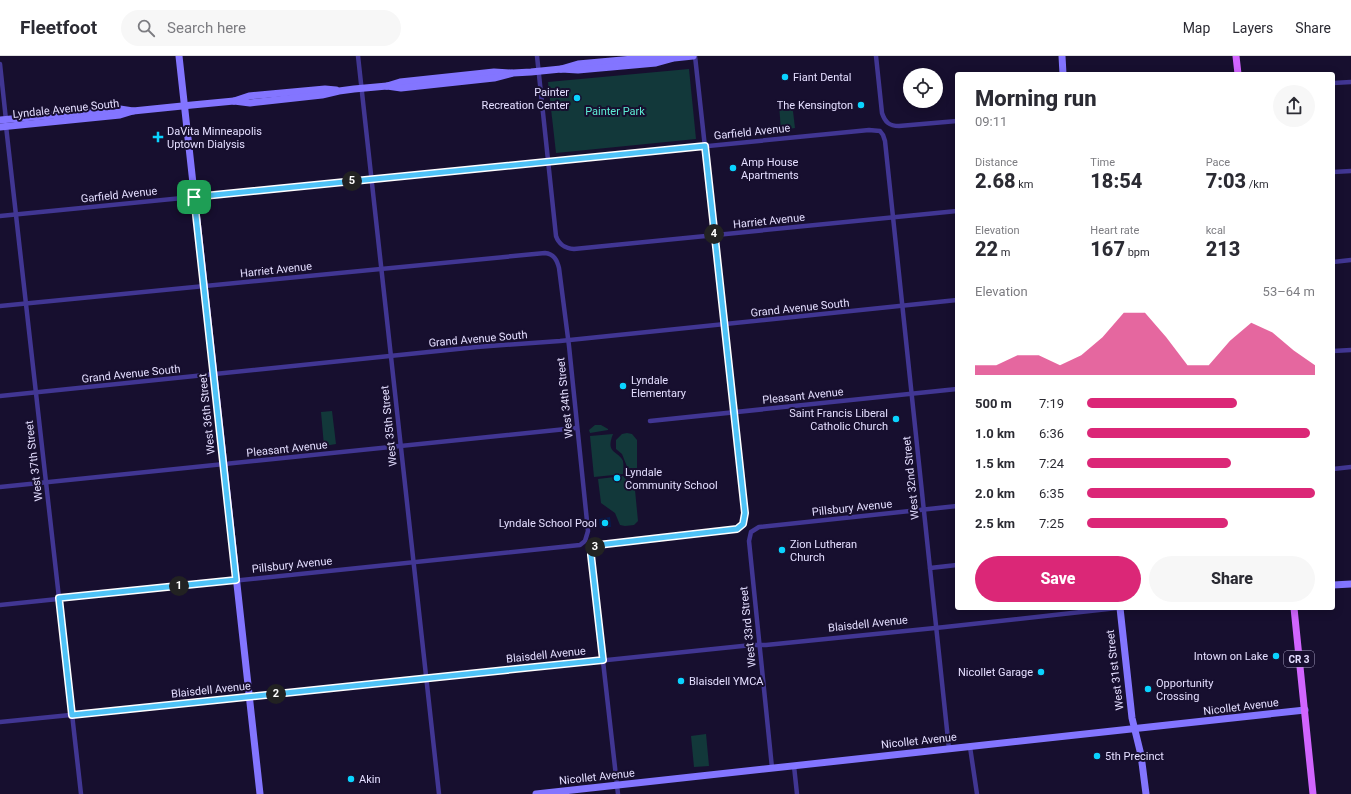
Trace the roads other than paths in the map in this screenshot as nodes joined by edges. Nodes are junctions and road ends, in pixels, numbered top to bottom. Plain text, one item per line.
1 (179, 56) edge
2 (358, 56) edge
3 (537, 56) edge
4 (694, 56) edge
5 (876, 56) edge
6 (1062, 56) edge
7 (1236, 56) edge
8 (0, 64) edge
9 (538, 71) junction
10 (1064, 72) edge
11 (1238, 72) edge
12 (1351, 82) edge
13 (1335, 84) edge
14 (362, 88) junction
15 (184, 106) junction
16 (955, 121) edge
17 (3, 123) edge
18 (883, 135) joint
19 (705, 146) junction
20 (548, 162) junction
21 (1351, 171) edge
22 (1335, 172) edge
23 (371, 180) junction
24 (194, 197) junction
25 (955, 211) edge
26 (16, 214) junction
27 (0, 216) edge
28 (893, 217) junction
29 (714, 236) junction
30 (553, 256) joint
31 (1351, 260) edge
32 (1335, 262) edge
33 (381, 268) junction
34 (204, 286) junction
35 (955, 300) edge
36 (26, 304) junction
37 (0, 306) edge
38 (902, 306) junction
39 (724, 324) junction
40 (568, 340) junction
41 (1351, 350) edge
42 (1335, 351) edge
43 (390, 356) junction
44 (214, 375) junction
45 (955, 389) edge
46 (36, 393) junction
47 (912, 394) junction
48 (0, 396) edge
49 (733, 413) junction
50 (650, 421) dead end
51 (576, 428) junction
52 (400, 447) junction
53 (224, 464) junction
54 (1351, 467) edge
55 (1335, 469) edge
56 (46, 482) junction
57 (0, 487) edge
58 (955, 506) edge
59 (924, 510) junction
60 (751, 532) joint
61 (585, 541) joint
62 (413, 562) junction
63 (955, 565) edge
64 (930, 568) junction
65 (236, 580) junction
66 (1351, 584) edge
67 (1335, 585) edge
68 (59, 598) junction
69 (0, 605) edge
70 (1100, 610) edge
71 (1118, 610) edge
72 (1294, 610) edge
73 (936, 628) junction
74 (759, 645) junction
75 (603, 660) junction
76 (426, 679) junction
77 (250, 697) junction
78 (1305, 710) junction
79 (72, 715) junction
80 (0, 722) edge
81 (1134, 730) junction
82 (970, 747) junction
83 (949, 749) junction
84 (794, 766) junction
85 (772, 768) junction
86 (617, 786) junction
87 (81, 794) edge
88 (260, 794) edge
89 (439, 794) edge
90 (536, 794) edge
91 (618, 794) edge
92 (797, 794) edge
93 (976, 794) edge
94 (1146, 794) edge
95 (1313, 794) edge

1 - 15 main road, West 36th Street
2 - 14 street, West 35th Street
3 - 9 street
4 - 9 main road, Lyndale Avenue South
4 - 19 street
5 - 16 street
6 - 10 main road
7 - 11 main road
8 - 17 street, West 37th Street
9 - 14 main road, Lyndale Avenue South
9 - 20 street
12 - 13 street
14 - 15 main road, Lyndale Avenue South
14 - 23 street, West 35th Street
15 - 17 main road, Lyndale Avenue South
15 - 24 main road, West 36th Street
17 - 26 street, West 37th Street
18 - 19 street, Garfield Avenue
18 - 28 street, West 32nd Street
19 - 20 street, Garfield Avenue
19 - 29 street
20 - 23 street, Garfield Avenue
20 - 29 street, Harriet Avenue
21 - 22 street
23 - 24 street, Garfield Avenue
23 - 33 street, West 35th Street
24 - 26 street, Garfield Avenue
24 - 34 main road, West 36th Street
25 - 28 street, Harriet Avenue
26 - 27 street, Garfield Avenue
26 - 36 street, West 37th Street
28 - 29 street, Harriet Avenue
28 - 38 street, West 32nd Street
29 - 39 street
30 - 33 street, Harriet Avenue
30 - 40 street, West 34th Street
31 - 32 street
33 - 34 street, Harriet Avenue
33 - 43 street, West 35th Street
34 - 36 street, Harriet Avenue
34 - 44 main road, West 36th Street
35 - 38 street, Grand Avenue South
36 - 37 street, Harriet Avenue
36 - 46 street, West 37th Street
38 - 39 street, Grand Avenue South
38 - 47 street, West 32nd Street
39 - 40 street, Grand Avenue South
39 - 49 street
40 - 43 street, Grand Avenue South
40 - 51 street, West 34th Street
41 - 42 street
43 - 44 street, Grand Avenue South
43 - 52 street, West 35th Street
44 - 46 street, Grand Avenue South
44 - 53 main road, West 36th Street
45 - 47 street, Pleasant Avenue
46 - 48 street, Grand Avenue South
46 - 56 street, West 37th Street
47 - 49 street, Pleasant Avenue
47 - 59 street, West 32nd Street
49 - 50 street, Pleasant Avenue
49 - 75 street
51 - 52 street, Pleasant Avenue
51 - 61 street, West 34th Street
52 - 53 street, Pleasant Avenue
52 - 62 street, West 35th Street
53 - 56 street, Pleasant Avenue
53 - 65 main road, West 36th Street
54 - 55 street
56 - 57 street, Pleasant Avenue
56 - 68 street, West 37th Street
58 - 59 street, Pillsbury Avenue
59 - 60 street, Pillsbury Avenue
59 - 64 street, West 32nd Street
60 - 74 street, West 33rd Street
61 - 62 street, Pillsbury Avenue
62 - 65 street, Pillsbury Avenue
62 - 76 street, West 35th Street
63 - 64 street
64 - 73 street, West 32nd Street
65 - 68 street, Pillsbury Avenue
65 - 77 main road, West 36th Street
66 - 67 main road
68 - 69 street, Pillsbury Avenue
68 - 79 street, West 37th Street
70 - 73 street, Blaisdell Avenue
71 - 81 main road, West 31st Street
72 - 78 main road, CR 3
73 - 74 street, Blaisdell Avenue
73 - 83 street, West 32nd Street
74 - 75 street, Blaisdell Avenue
74 - 85 street, West 33rd Street
75 - 76 street, Blaisdell Avenue
75 - 86 street
76 - 77 street, Blaisdell Avenue
76 - 89 street, West 35th Street
77 - 79 street, Blaisdell Avenue
77 - 88 main road, West 36th Street
78 - 81 main road, Nicollet Avenue
78 - 95 main road, CR 3
79 - 80 street, Blaisdell Avenue
79 - 87 street, West 37th Street
81 - 82 main road, Nicollet Avenue
81 - 94 main road, West 31st Street
82 - 83 main road, Nicollet Avenue
82 - 93 street
83 - 84 main road, Nicollet Avenue
84 - 85 main road, Nicollet Avenue
84 - 92 street
85 - 86 main road, Nicollet Avenue
86 - 90 main road, Nicollet Avenue
86 - 91 street

